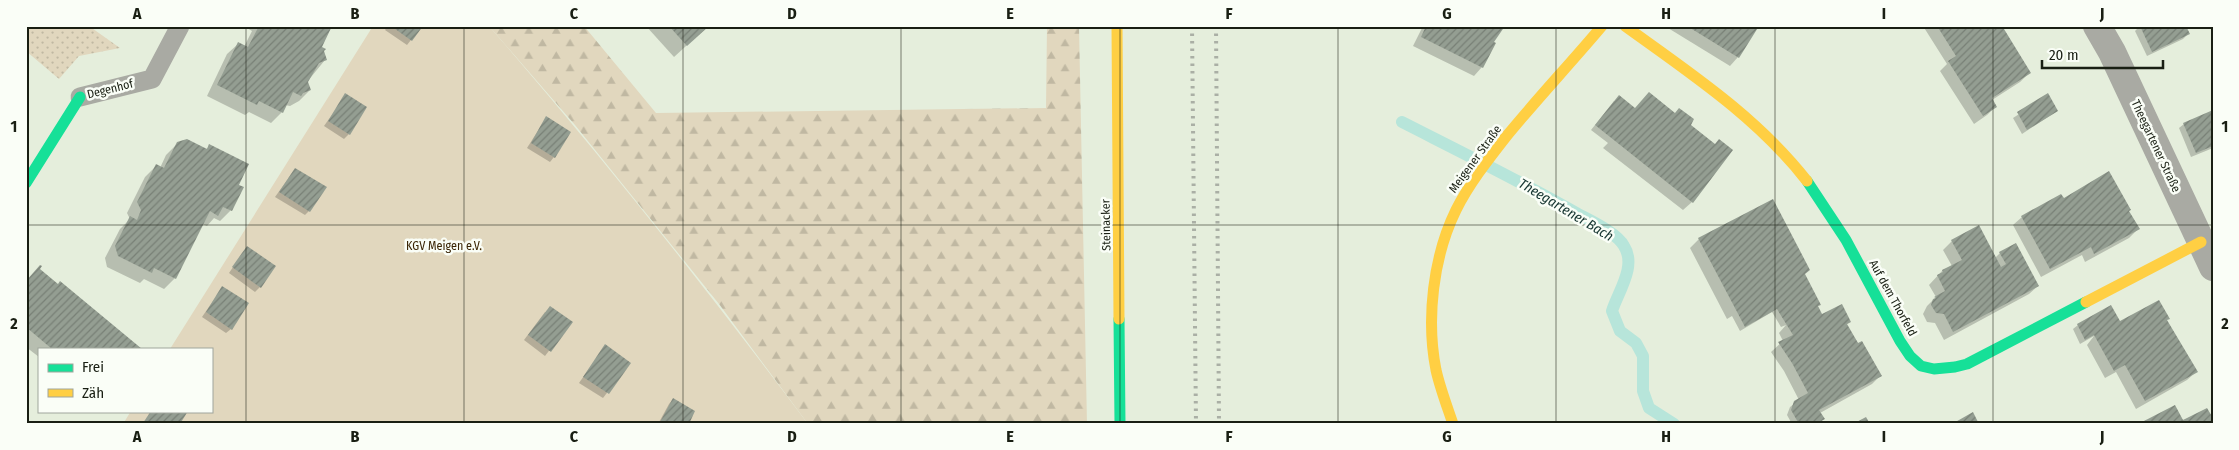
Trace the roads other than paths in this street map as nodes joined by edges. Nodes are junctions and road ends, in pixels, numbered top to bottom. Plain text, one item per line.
1 (180, 26) edge
2 (1118, 26) edge
3 (1602, 26) edge
4 (1625, 26) edge
5 (2096, 26) edge
6 (80, 96) joint
7 (26, 184) edge
8 (2201, 242) junction
9 (2213, 267) edge
10 (1120, 424) edge
11 (1453, 424) edge

1 - 6 lane, Degenhof
2 - 10 street, Steinacker
3 - 11 street, Meigener Straße
4 - 8 street, Auf dem Thorfeld
5 - 8 street, Theegartener Straße
6 - 7 street, Degenhof
8 - 9 street, Theegartener Straße

